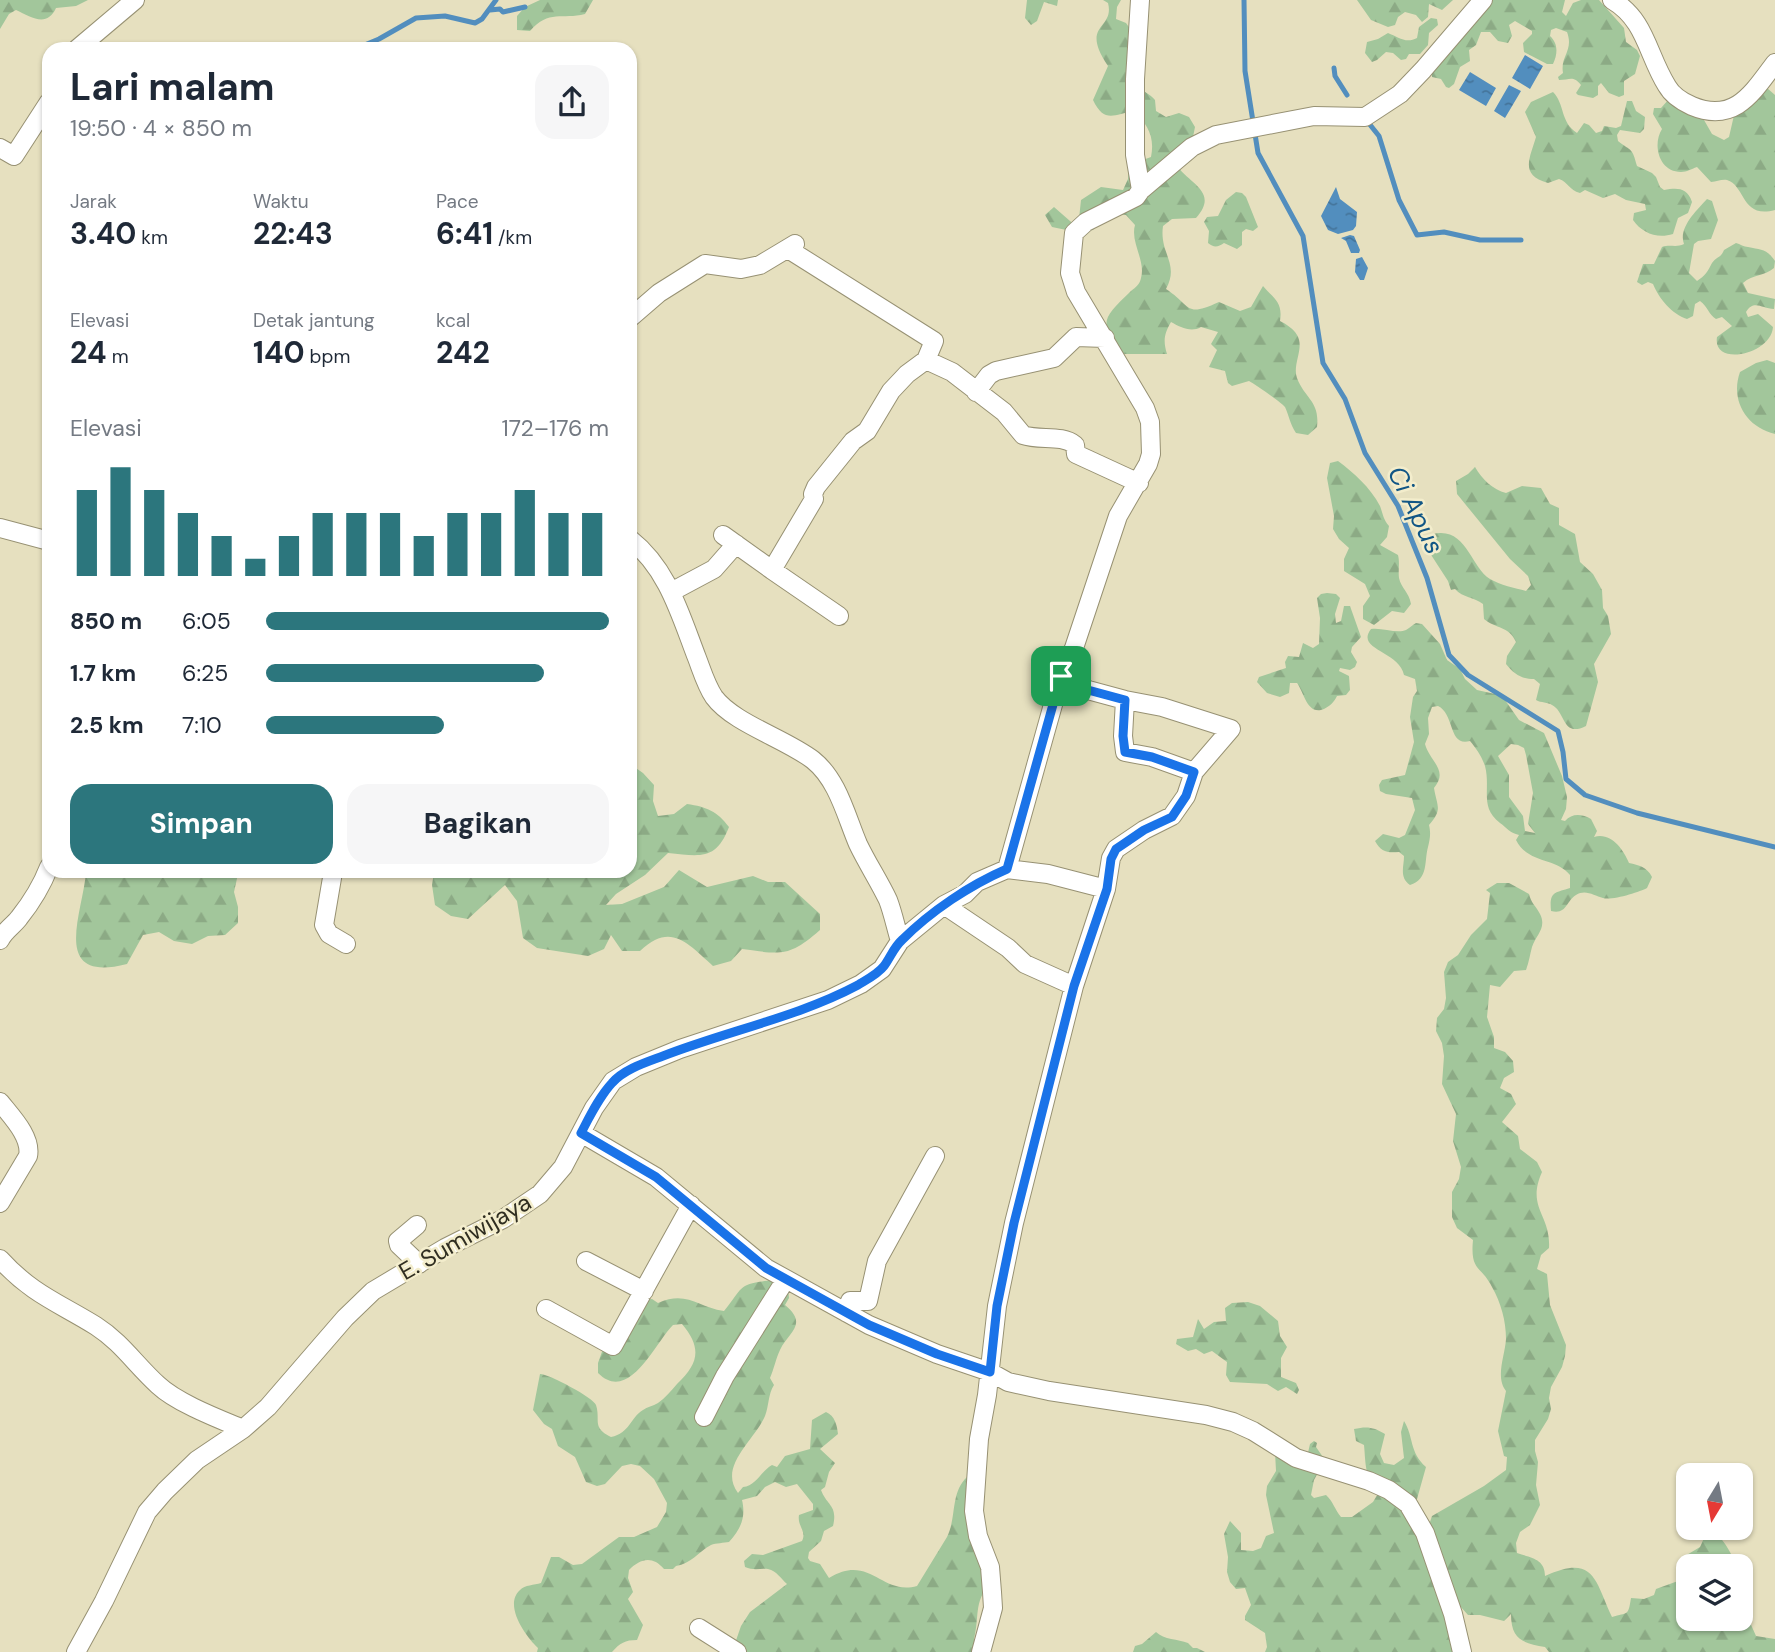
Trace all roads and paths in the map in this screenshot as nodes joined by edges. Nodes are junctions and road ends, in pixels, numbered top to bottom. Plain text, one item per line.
1 (135, 0) edge
2 (1140, 0) edge
3 (1483, 0) edge
4 (1612, 0) edge
5 (85, 42) edge
6 (1775, 63) edge
7 (42, 113) edge
8 (0, 148) edge
9 (1141, 190) junction
10 (637, 312) edge
11 (1105, 338) junction
12 (926, 360) junction
13 (976, 392) junction
14 (1139, 483) junction
15 (0, 528) edge
16 (42, 539) edge
17 (637, 544) edge
18 (772, 570) junction
19 (671, 592) junction
20 (839, 616) dead end
21 (1061, 676) junction
22 (1125, 700) junction
23 (1194, 772) junction
24 (1007, 869) junction
25 (45, 878) edge
26 (331, 878) edge
27 (1107, 889) junction
28 (944, 905) junction
29 (0, 940) edge
30 (900, 942) junction
31 (346, 944) dead end
32 (1074, 986) junction
33 (0, 1102) edge
34 (581, 1133) junction
35 (935, 1156) dead end
36 (0, 1203) edge
37 (691, 1205) junction
38 (417, 1225) dead end
39 (0, 1259) edge
40 (586, 1261) dead end
41 (419, 1264) junction
42 (786, 1279) junction
43 (644, 1291) junction
44 (546, 1309) dead end
45 (847, 1313) junction
46 (990, 1372) junction
47 (704, 1417) dead end
48 (243, 1429) junction
49 (699, 1628) dead end
50 (76, 1652) edge
51 (737, 1652) edge
52 (981, 1652) edge
53 (1462, 1652) edge

1 - 5 street
2 - 9 street
3 - 9 street
4 - 6 street
7 - 8 street
9 - 11 street
10 - 12 street
11 - 13 street
11 - 14 street
12 - 13 street
12 - 18 street
13 - 14 street
14 - 21 street
15 - 16 street
17 - 19 street
18 - 19 street
18 - 20 street
19 - 30 street
21 - 22 street
21 - 24 street
22 - 23 street
22 - 23 street
23 - 27 street
24 - 27 street
24 - 28 street, E. Sumiwijaya
25 - 29 street
26 - 31 street
27 - 32 street
28 - 30 street, E. Sumiwijaya
28 - 32 street
30 - 34 street, E. Sumiwijaya
32 - 46 street
33 - 36 street
34 - 37 street
34 - 41 street, E. Sumiwijaya
35 - 45 street
37 - 42 street
37 - 43 street
38 - 41 street
39 - 48 street
40 - 43 street
41 - 48 street, E. Sumiwijaya
42 - 45 street
42 - 47 street
43 - 44 street
45 - 46 street
46 - 52 street
46 - 53 street
48 - 50 street, E. Sumiwijaya
49 - 51 street

